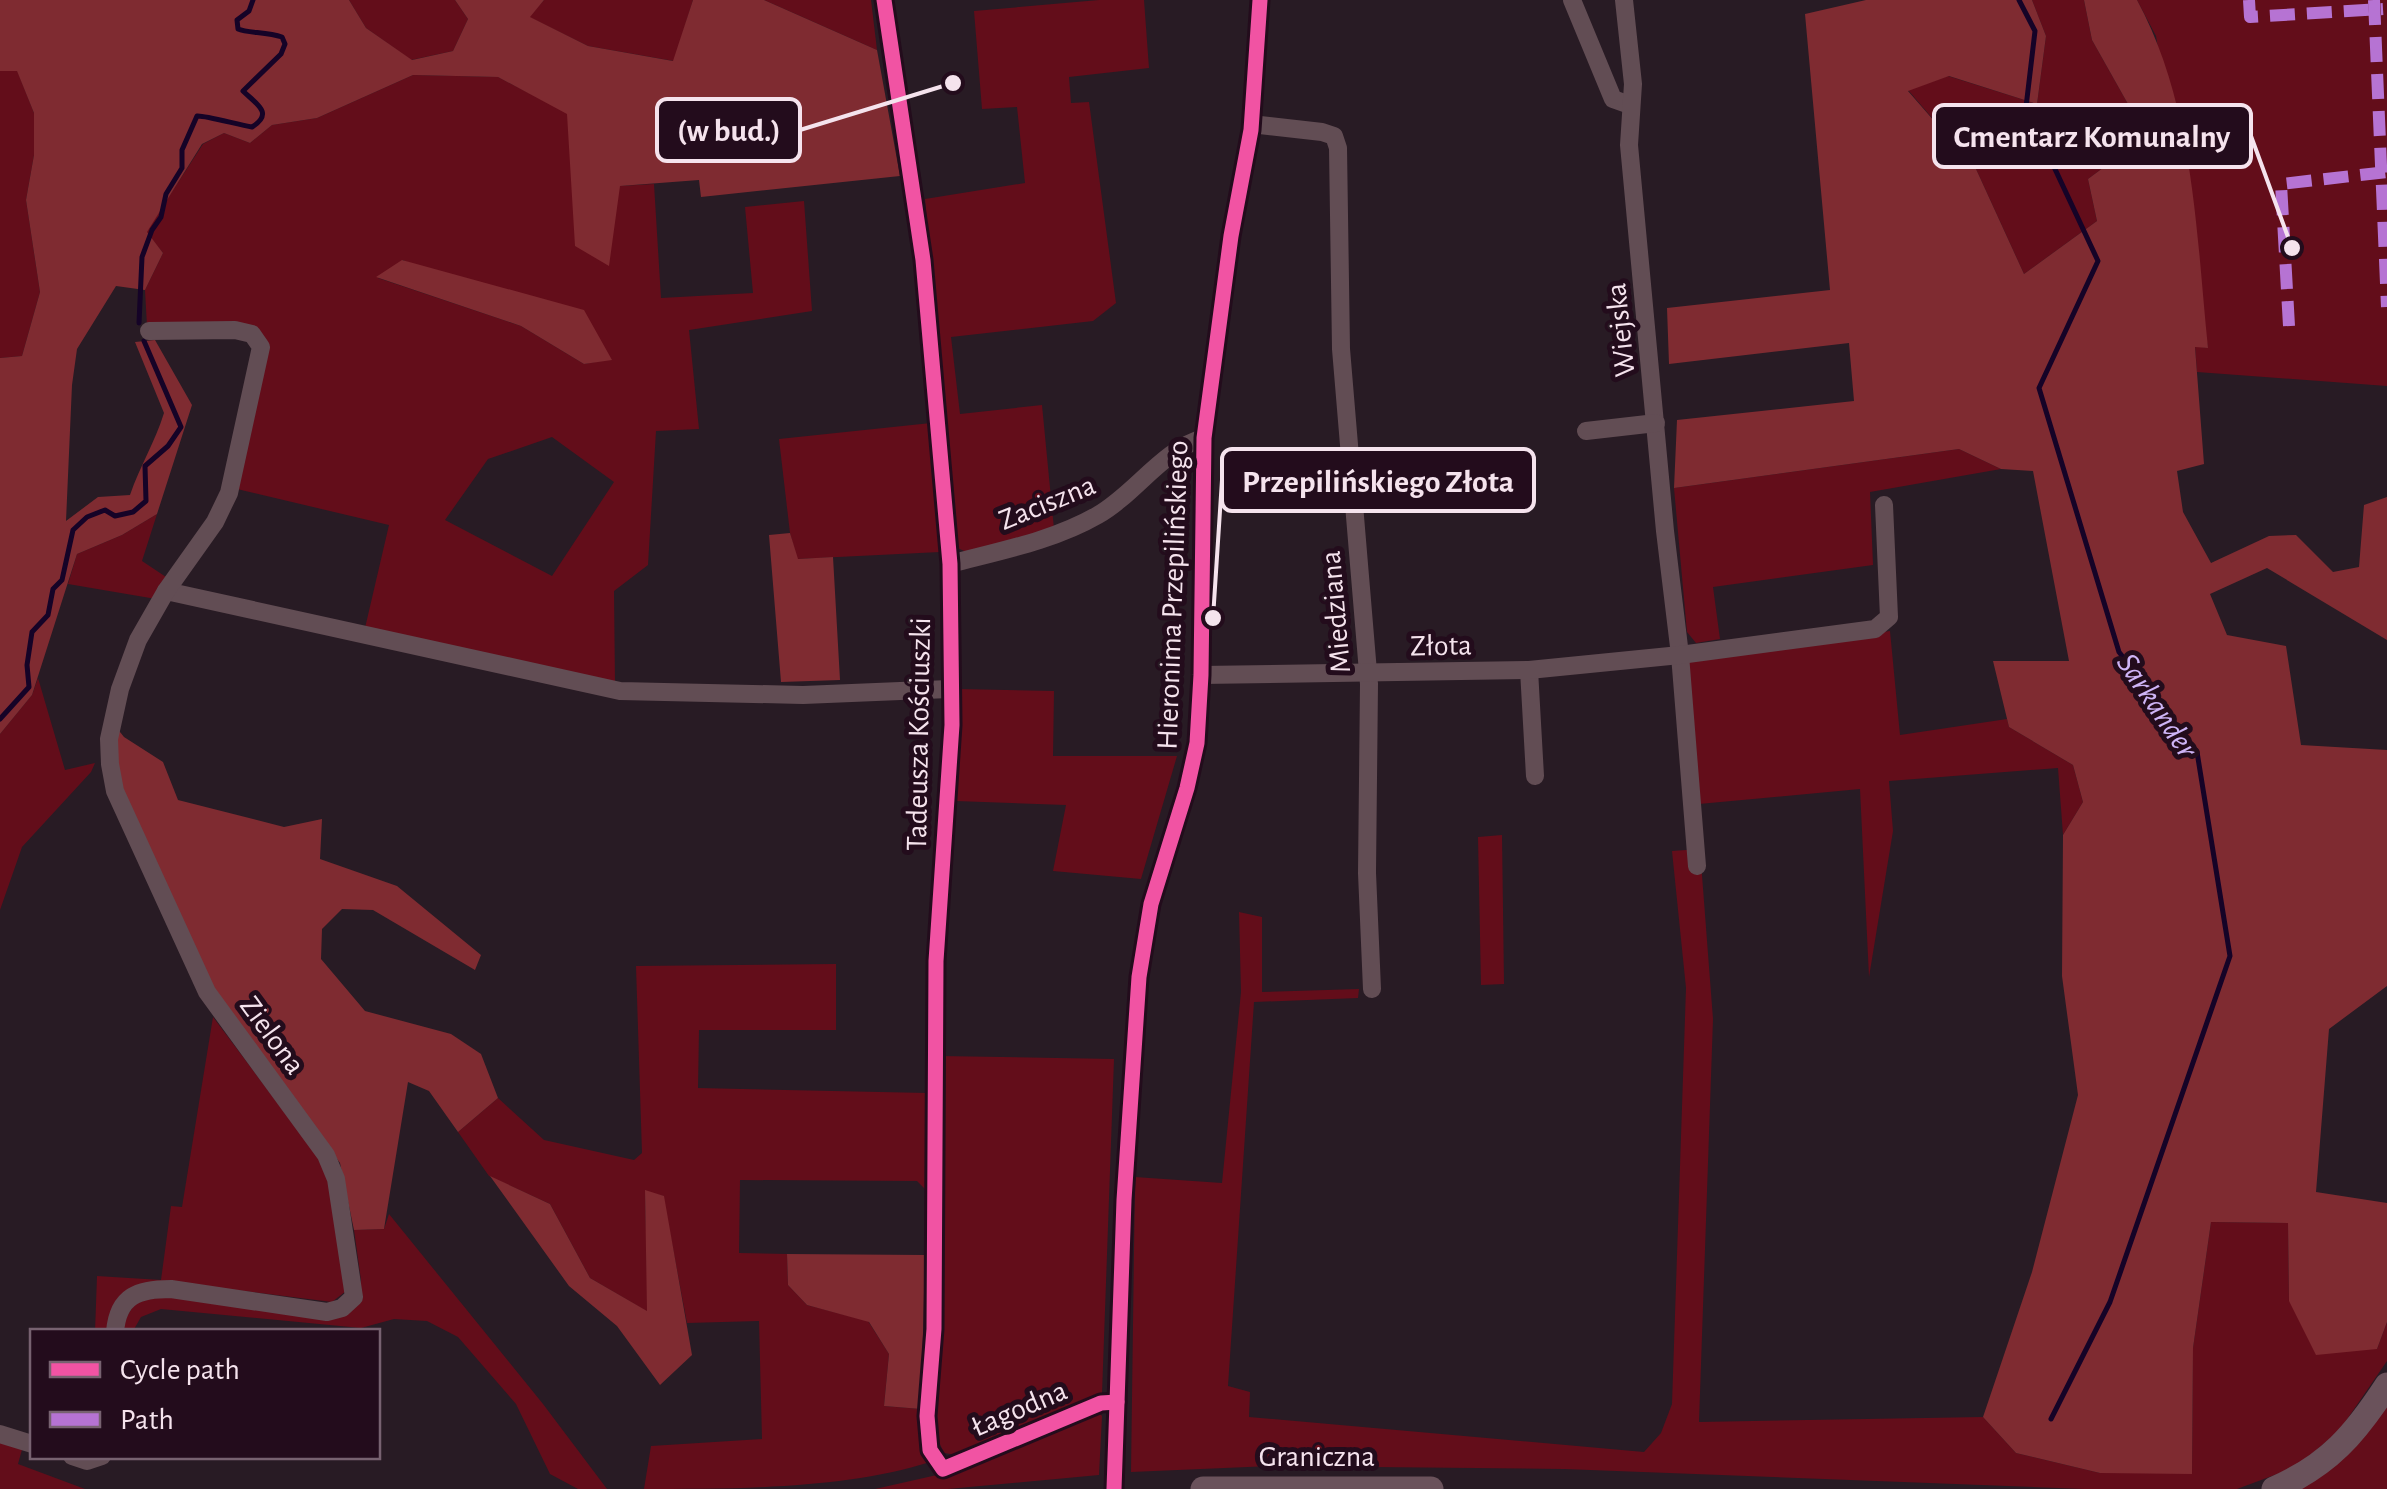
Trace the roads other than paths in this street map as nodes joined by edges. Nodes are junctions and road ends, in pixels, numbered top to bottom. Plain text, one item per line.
1 (884, 0) edge
2 (1260, 0) edge
3 (1572, 0) edge
4 (1624, 0) edge
5 (1630, 105) junction
6 (1251, 124) junction
7 (149, 331) dead end
8 (1656, 422) junction
9 (1586, 430) dead end
10 (1204, 438) junction
11 (1884, 506) dead end
12 (950, 564) junction
13 (166, 591) junction
14 (1680, 655) junction
15 (1529, 670) junction
16 (1367, 674) junction
17 (1202, 675) junction
18 (948, 688) junction
19 (1535, 776) dead end
20 (1696, 866) dead end
21 (1372, 989) dead end
22 (114, 1329) edge
23 (2387, 1385) edge
24 (1117, 1402) junction
25 (0, 1434) edge
26 (30, 1443) edge
27 (943, 1469) joint
28 (1114, 1489) edge
29 (1203, 1489) edge
30 (1431, 1489) edge
31 (2274, 1489) edge

1 - 12 street, Tadeusza Kościuszki
2 - 6 street, Hieronima Przepilińskiego
3 - 5 street
4 - 5 street, Wiejska
5 - 8 street, Wiejska
6 - 10 street, Hieronima Przepilińskiego
6 - 16 street, Miedziana
7 - 13 street, Zielona
8 - 9 street
8 - 14 street, Wiejska
10 - 12 street, Zaciszna
10 - 17 street, Hieronima Przepilińskiego
11 - 14 street
12 - 18 street, Tadeusza Kościuszki
13 - 18 street
13 - 22 street, Zielona
14 - 15 street, Złota
14 - 20 street, Wiejska
15 - 16 street, Złota
15 - 19 street
16 - 17 street, Złota
16 - 21 street, Miedziana
17 - 24 street, Hieronima Przepilińskiego
18 - 27 street, Tadeusza Kościuszki
23 - 31 highway
24 - 27 street, Łagodna
24 - 28 street, Hieronima Przepilińskiego
25 - 26 street
29 - 30 highway, Graniczna

